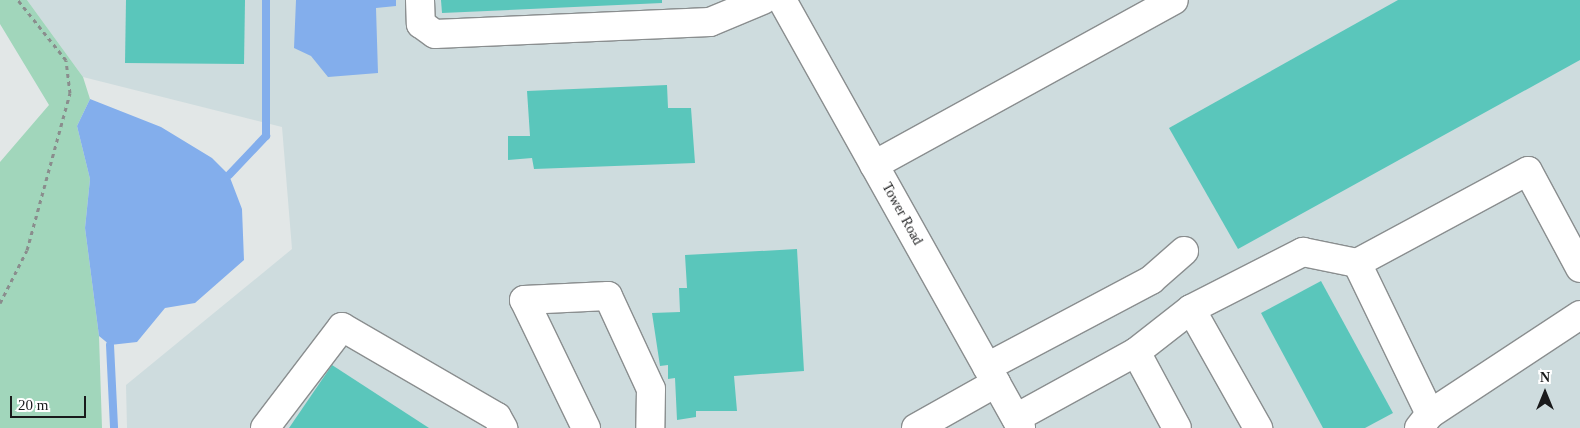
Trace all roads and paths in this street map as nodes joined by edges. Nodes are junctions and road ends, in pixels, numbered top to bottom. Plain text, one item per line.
1 (18, 0) edge
2 (420, 0) edge
3 (763, 0) edge
4 (782, 0) edge
5 (1174, 0) edge
6 (874, 165) junction
7 (1184, 251) dead end
8 (1356, 263) junction
9 (1580, 268) edge
10 (0, 303) edge
11 (1191, 309) junction
12 (1580, 314) edge
13 (1136, 352) junction
14 (992, 375) junction
15 (1424, 421) edge
16 (1018, 423) edge
17 (265, 428) edge
18 (503, 428) edge
19 (586, 428) edge
20 (650, 428) edge
21 (916, 428) edge
22 (1177, 428) edge
23 (1258, 428) edge

1 - 10 path
2 - 3 street
4 - 6 street, Tower Road
5 - 6 street
6 - 14 street, Tower Road
7 - 14 street
8 - 9 street
8 - 11 street
8 - 15 street
11 - 13 street
11 - 23 street
12 - 15 street
13 - 16 street
13 - 22 street
14 - 16 street, Tower Road
14 - 21 street
17 - 18 street
19 - 20 street

